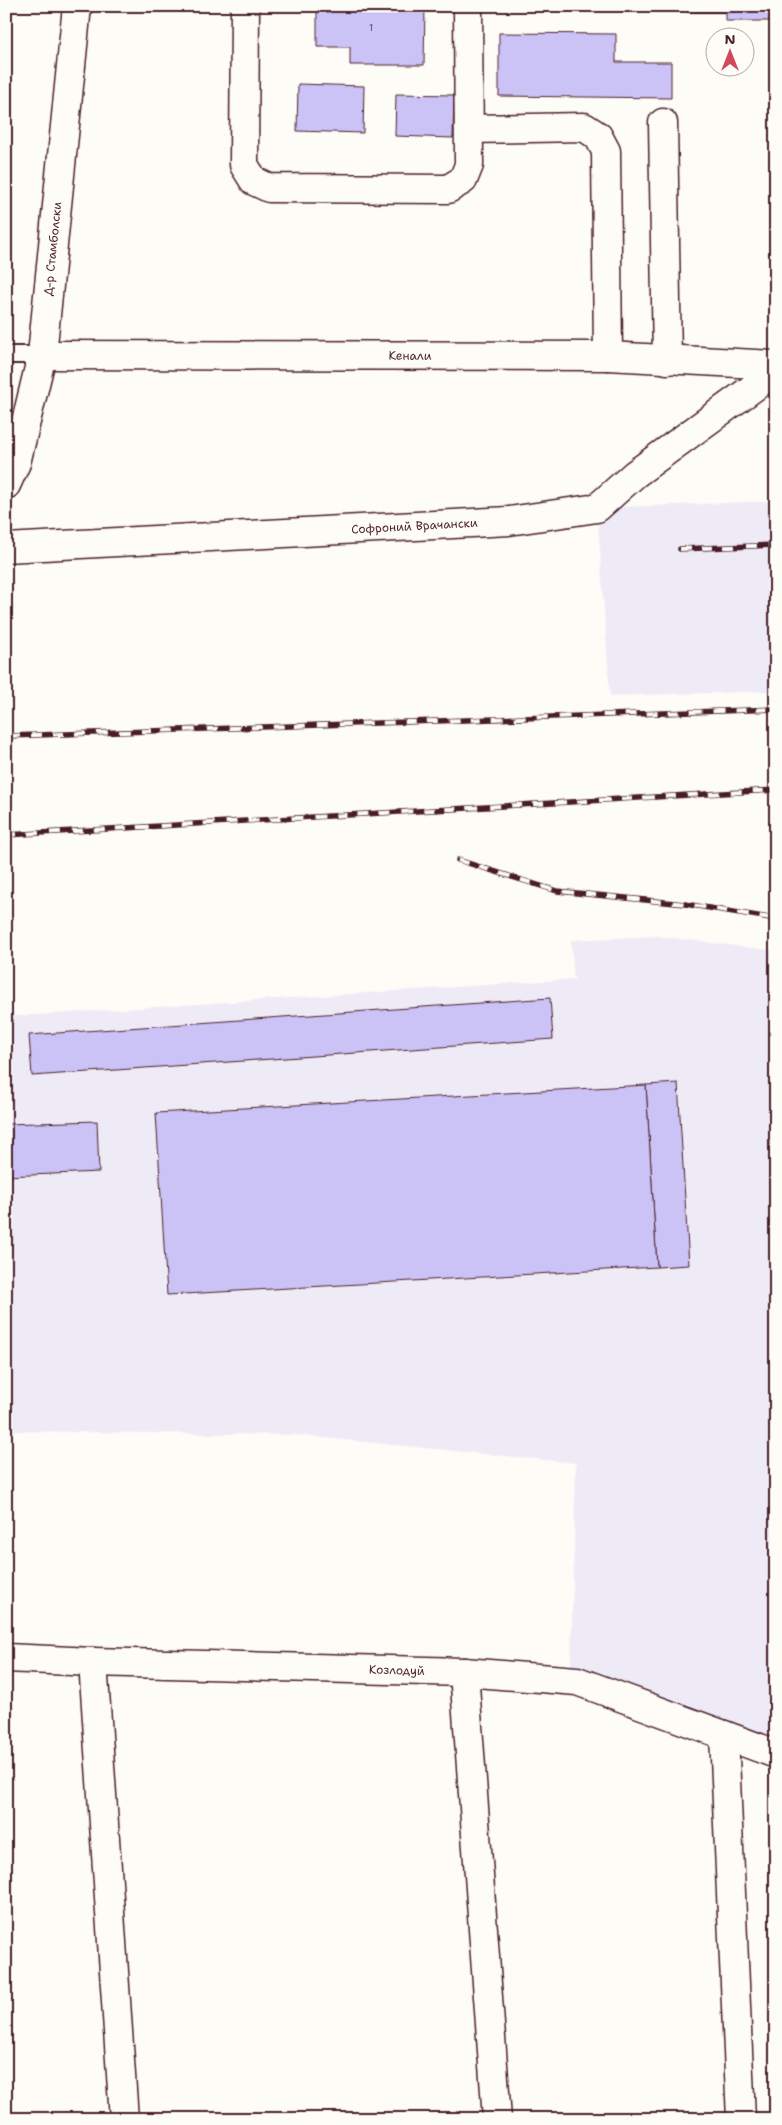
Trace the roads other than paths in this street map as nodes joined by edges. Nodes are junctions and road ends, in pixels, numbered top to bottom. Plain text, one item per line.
1 (77, 6) edge
2 (245, 6) edge
3 (468, 6) edge
4 (663, 123) dead end
5 (469, 129) junction
6 (42, 354) junction
7 (6, 355) edge
8 (608, 356) junction
9 (667, 360) junction
10 (776, 365) edge
11 (776, 371) edge
12 (13, 444) edge
13 (6, 485) edge
14 (6, 548) edge
15 (6, 1658) edge
16 (93, 1662) junction
17 (464, 1672) junction
18 (724, 1735) junction
19 (776, 1754) edge
20 (124, 2119) edge
21 (498, 2119) edge
22 (741, 2119) edge

1 - 6 street, Д-р Стамболски
2 - 5 street
3 - 5 street
4 - 9 street
5 - 8 street
6 - 7 lane
6 - 8 street, Кенали
6 - 12 street, Д-р Стамболски
8 - 9 street, Кенали
9 - 10 street, Кенали
11 - 14 street, Софроний Врачански
12 - 13 street, Д-р Стамболски
15 - 16 street, Козлодуй
16 - 17 street, Козлодуй
16 - 20 street
17 - 18 street, Козлодуй
17 - 21 street
18 - 19 street, Козлодуй
18 - 22 street

